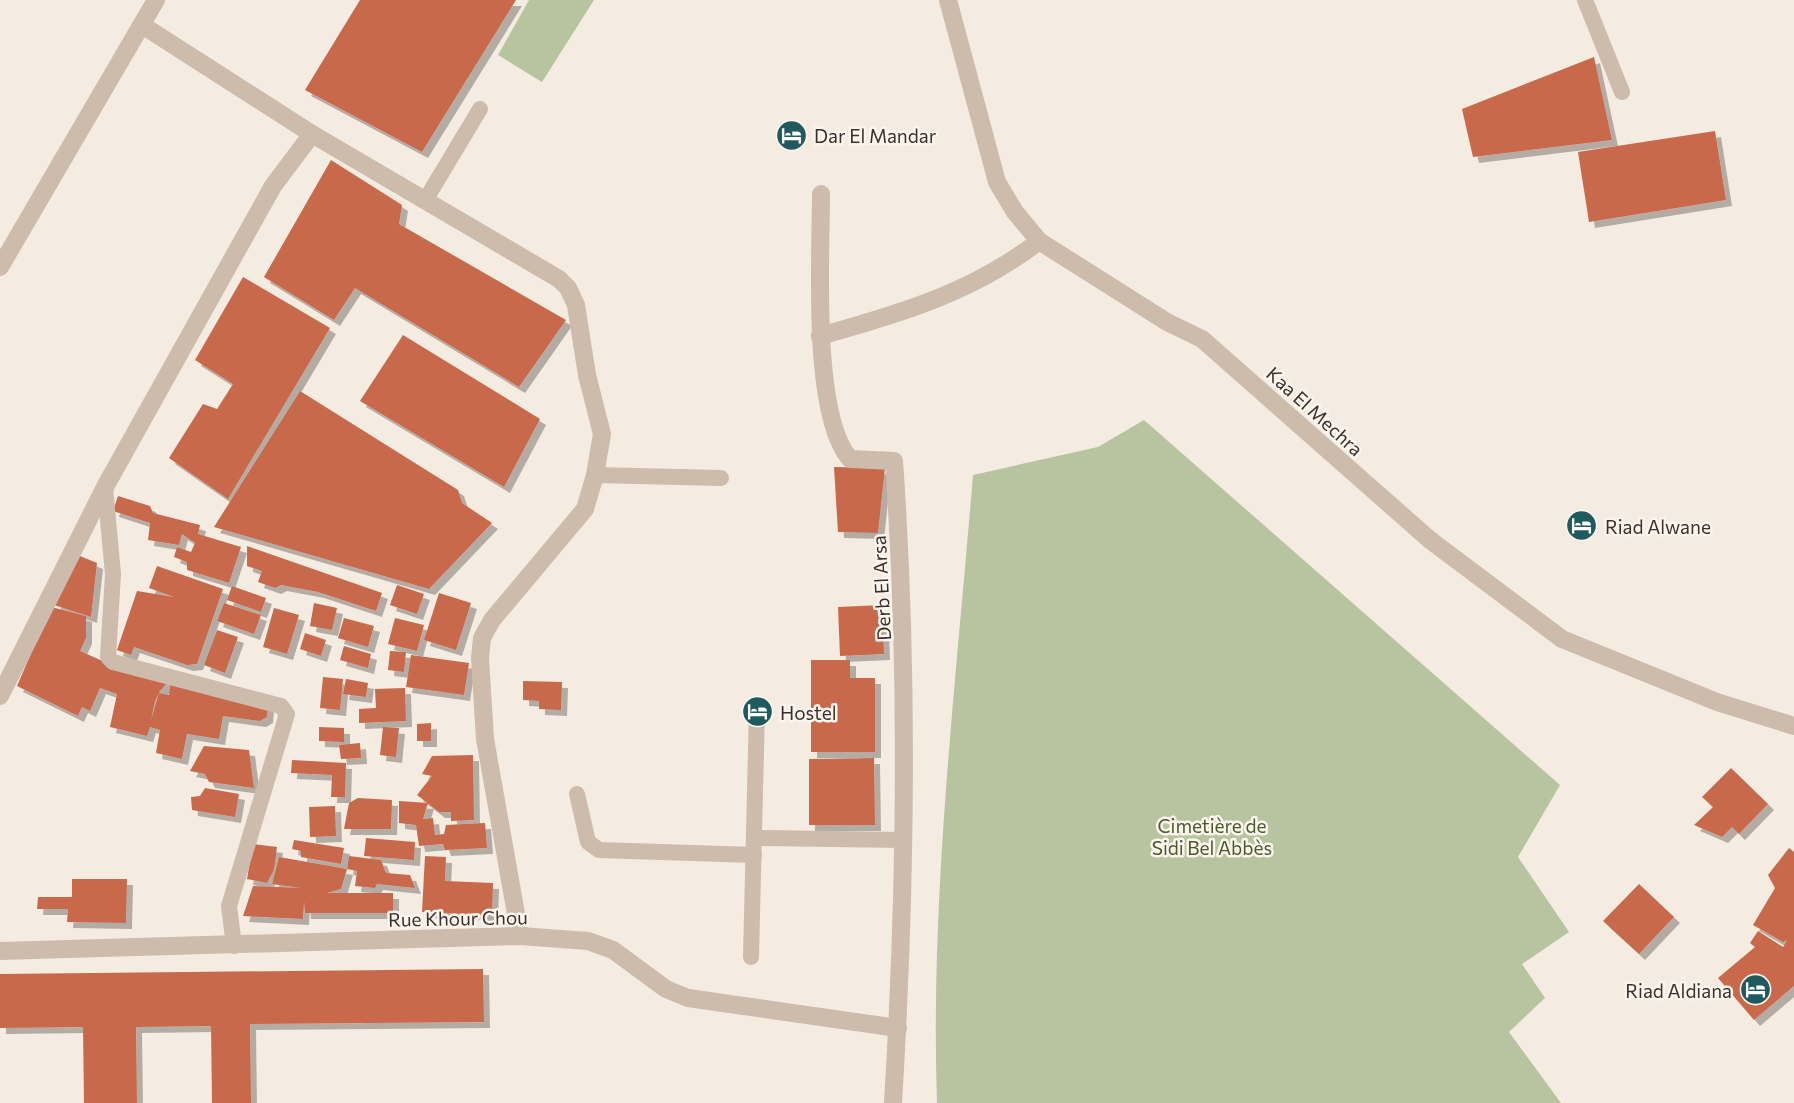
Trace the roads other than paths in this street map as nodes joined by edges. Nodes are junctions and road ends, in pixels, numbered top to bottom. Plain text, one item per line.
1 (156, 0) edge
2 (948, 0) edge
3 (1584, 0) edge
4 (142, 25) junction
5 (1622, 92) dead end
6 (480, 109) dead end
7 (312, 134) junction
8 (821, 194) dead end
9 (426, 199) junction
10 (1040, 241) junction
11 (0, 267) edge
12 (820, 336) junction
13 (595, 475) junction
14 (722, 478) dead end
15 (105, 487) junction
16 (0, 696) edge
17 (757, 709) dead end
18 (1794, 726) edge
19 (577, 794) dead end
20 (755, 838) junction
21 (903, 840) junction
22 (754, 855) junction
23 (520, 936) junction
24 (234, 946) junction
25 (0, 951) edge
26 (751, 957) dead end
27 (898, 1028) junction
28 (893, 1103) edge

1 - 4 street
2 - 10 street, Kaa El Mechra
3 - 5 lane
4 - 7 street
4 - 11 street
6 - 9 lane
7 - 9 street
7 - 15 street
8 - 12 street, Derb El Arsa
9 - 13 street
10 - 12 street
10 - 18 street, Kaa El Mechra
12 - 21 street, Derb El Arsa
13 - 14 lane
13 - 23 street
15 - 16 street
15 - 24 lane
17 - 20 lane
19 - 22 lane
20 - 21 lane
20 - 22 lane
21 - 27 street, Derb El Arsa
22 - 26 lane
23 - 24 street, Rue Khour Chou
23 - 27 street, Rue Khour Chou
24 - 25 street, Rue Khour Chou
27 - 28 street, Derb El Arsa

